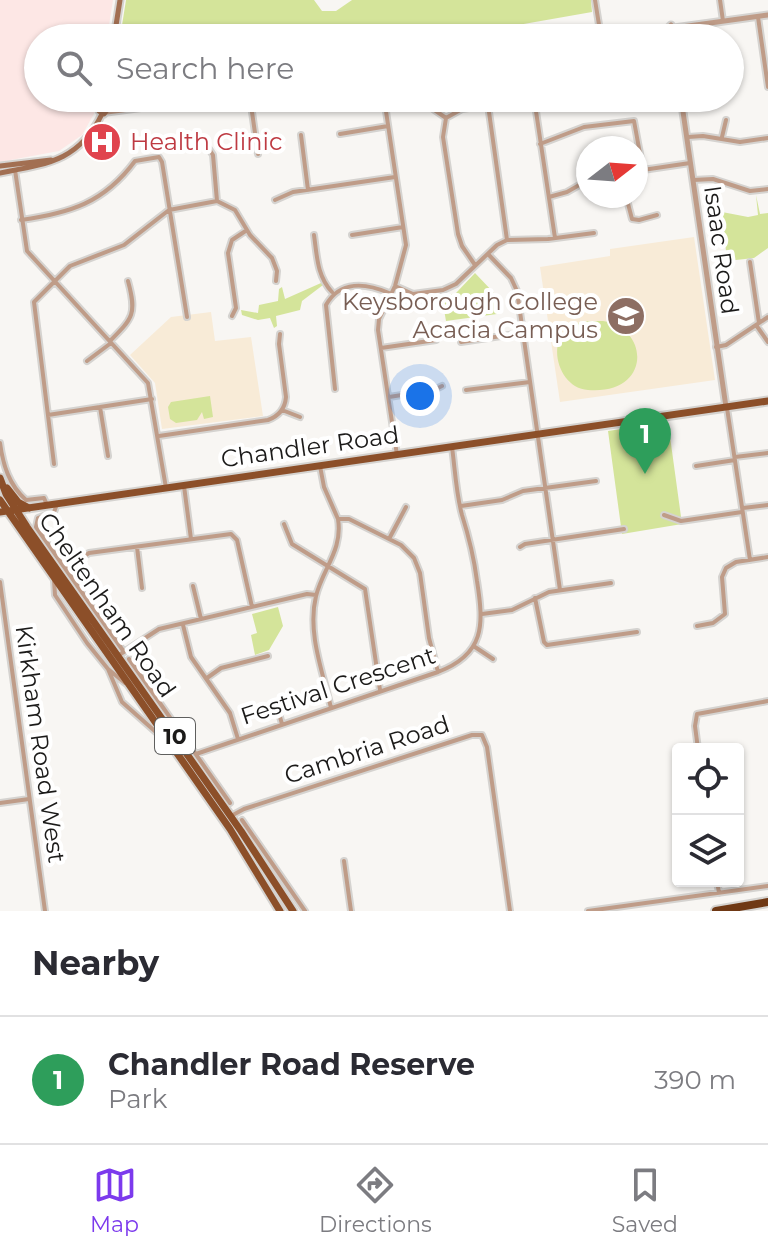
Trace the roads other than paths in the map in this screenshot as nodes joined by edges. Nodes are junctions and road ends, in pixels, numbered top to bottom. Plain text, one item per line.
1 (120, 0) edge
2 (595, 0) edge
3 (720, 0) edge
4 (768, 15) edge
5 (758, 17) junction
6 (723, 21) junction
7 (116, 24) edge
8 (598, 24) edge
9 (709, 24) edge
10 (768, 87) edge
11 (103, 112) edge
12 (252, 112) edge
13 (386, 112) edge
14 (437, 112) edge
15 (454, 112) edge
16 (489, 112) edge
17 (537, 112) edge
18 (684, 112) edge
19 (446, 118) junction
20 (726, 120) dead end
21 (388, 126) junction
22 (340, 134) dead end
23 (301, 135) dead end
24 (637, 136) edge
25 (688, 137) junction
26 (721, 138) junction
27 (768, 138) edge
28 (540, 144) junction
29 (209, 149) dead end
30 (258, 154) dead end
31 (690, 163) junction
32 (0, 166) edge
33 (14, 168) junction
34 (648, 169) edge
35 (0, 173) edge
36 (395, 177) junction
37 (693, 180) junction
38 (576, 187) edge
39 (768, 189) edge
40 (308, 190) junction
41 (549, 197) junction
42 (275, 200) dead end
43 (217, 201) junction
44 (629, 208) edge
45 (169, 210) junction
46 (657, 215) dead end
47 (21, 220) junction
48 (403, 227) junction
49 (247, 230) junction
50 (594, 233) dead end
51 (314, 235) dead end
52 (352, 235) dead end
53 (555, 238) junction
54 (507, 240) junction
55 (488, 254) junction
56 (750, 262) dead end
57 (475, 265) junction
58 (54, 281) junction
59 (128, 281) dead end
60 (276, 281) dead end
61 (395, 286) junction
62 (333, 293) junction
63 (390, 293) junction
64 (232, 316) dead end
65 (187, 317) dead end
66 (768, 317) edge
67 (758, 324) junction
68 (523, 333) junction
69 (280, 334) dead end
70 (436, 340) dead end
71 (110, 342) junction
72 (461, 342) dead end
73 (768, 342) edge
74 (716, 347) junction
75 (381, 348) junction
76 (87, 361) dead end
77 (530, 382) junction
78 (442, 386) dead end
79 (335, 389) dead end
80 (466, 390) dead end
81 (389, 397) junction
82 (152, 399) junction
83 (768, 401) edge
84 (100, 407) junction
85 (726, 407) junction
86 (282, 410) junction
87 (48, 415) junction
88 (300, 417) dead end
89 (538, 434) junction
90 (158, 436) junction
91 (0, 443) edge
92 (452, 447) junction
93 (768, 453) edge
94 (397, 455) junction
95 (108, 456) dead end
96 (735, 459) junction
97 (54, 464) dead end
98 (320, 466) junction
99 (696, 466) dead end
100 (0, 479) edge
101 (596, 481) dead end
102 (183, 485) junction
103 (166, 488) junction
104 (546, 488) junction
105 (0, 500) edge
106 (57, 504) junction
107 (768, 505) edge
108 (460, 506) junction
109 (38, 507) junction
110 (406, 507) dead end
111 (16, 510) junction
112 (742, 510) junction
113 (3, 512) edge
114 (664, 515) dead end
115 (338, 519) junction
116 (284, 524) dead end
117 (27, 527) junction
118 (624, 529) dead end
119 (191, 539) junction
120 (389, 539) junction
121 (553, 539) junction
122 (137, 547) junction
123 (520, 547) dead end
124 (768, 557) edge
125 (750, 560) junction
126 (329, 567) junction
127 (65, 568) junction
128 (54, 580) junction
129 (0, 582) edge
130 (611, 583) dead end
131 (193, 586) dead end
132 (142, 588) dead end
133 (560, 590) junction
134 (316, 595) junction
135 (535, 598) junction
136 (252, 607) junction
137 (482, 614) junction
138 (201, 620) junction
139 (183, 625) junction
140 (697, 626) dead end
141 (637, 632) dead end
142 (474, 647) junction
143 (121, 653) junction
144 (268, 656) dead end
145 (129, 659) dead end
146 (493, 659) dead end
147 (108, 669) junction
148 (119, 671) junction
149 (438, 672) junction
150 (206, 679) junction
151 (127, 684) junction
152 (381, 691) junction
153 (768, 701) edge
154 (276, 703) dead end
155 (331, 708) junction
156 (283, 725) junction
157 (238, 739) junction
158 (697, 743) edge
159 (171, 745) junction
160 (196, 754) junction
161 (217, 790) junction
162 (29, 799) junction
163 (0, 803) edge
164 (230, 803) dead end
165 (228, 819) junction
166 (242, 820) dead end
167 (241, 831) junction
168 (251, 834) junction
169 (344, 861) dead end
170 (768, 886) edge
171 (718, 887) edge
172 (719, 893) junction
173 (768, 902) edge
174 (45, 911) edge
175 (280, 911) edge
176 (293, 911) edge
177 (305, 911) edge
178 (351, 911) edge
179 (510, 911) edge
180 (588, 911) edge
181 (716, 911) edge

1 - 7 main road
2 - 8 street
3 - 6 street
4 - 5 street
5 - 6 street
5 - 10 street
6 - 9 street
11 - 33 main road
12 - 30 street
13 - 21 street
14 - 19 street
15 - 19 street
16 - 54 street
17 - 28 street
18 - 25 street, Isaac Road
19 - 57 street
20 - 26 street
21 - 22 street
21 - 36 street
23 - 40 street
24 - 28 street
25 - 26 street
25 - 31 street, Isaac Road
26 - 27 street
28 - 41 street
29 - 43 street
31 - 34 street
31 - 37 street, Isaac Road
32 - 33 main road
33 - 35 main road
33 - 47 street
36 - 40 street
36 - 48 street
37 - 39 street
37 - 74 street, Isaac Road
38 - 41 street
40 - 42 street
41 - 53 street
43 - 45 street
43 - 49 street
44 - 46 street
45 - 47 street
45 - 58 street
45 - 65 street
47 - 58 street
48 - 52 street
48 - 61 street
49 - 60 street
49 - 64 street
50 - 53 street
51 - 62 street
53 - 54 street
54 - 55 street
55 - 57 street
55 - 68 street
56 - 67 street
57 - 61 street
58 - 71 street
58 - 87 street
59 - 71 street
61 - 63 street
62 - 63 street
62 - 79 street
63 - 75 street
66 - 67 street
67 - 73 street
67 - 74 street
68 - 72 street
68 - 77 street
69 - 86 street
70 - 75 street
71 - 76 street
71 - 82 street
74 - 85 street, Isaac Road
75 - 81 street
77 - 80 street
77 - 89 street
78 - 81 street
81 - 94 street
82 - 84 street
82 - 90 street
83 - 85 main road, Chandler Road
84 - 87 street
84 - 95 street
85 - 89 main road, Chandler Road
85 - 96 street
86 - 88 street
86 - 90 street
87 - 97 street
89 - 92 main road, Chandler Road
89 - 104 street
90 - 103 street
91 - 109 street, Cheltenham Road
92 - 94 main road, Chandler Road
92 - 108 street
93 - 96 street
94 - 98 main road, Chandler Road
96 - 99 street
96 - 112 street
98 - 102 main road, Chandler Road
98 - 115 street
100 - 109 main road
100 - 111 main road, Cheltenham Road / 10
101 - 104 street
102 - 103 main road, Chandler Road
102 - 119 street
103 - 106 main road, Chandler Road
104 - 108 street
104 - 121 street
105 - 113 main road, Cheltenham Road / 10
106 - 109 main road, Chandler Road
106 - 127 street, Cheltenham Road
107 - 112 street
108 - 137 street
109 - 111 main road, Chandler Road
109 - 117 main road
110 - 120 street
111 - 113 main road, Chandler Road
111 - 117 main road, Cheltenham Road / 10
112 - 114 street
112 - 125 street
113 - 128 main road, Cheltenham Road / 10
115 - 120 street
115 - 126 street
116 - 126 street
117 - 143 main road, Cheltenham Road / 10
118 - 121 street
119 - 122 street
119 - 136 street
120 - 149 street
121 - 123 street
121 - 133 street
122 - 127 street
122 - 132 street
124 - 125 street
125 - 140 street
126 - 134 street
126 - 152 street
127 - 143 street, Cheltenham Road
128 - 147 street, Cheltenham Road
128 - 148 main road, Cheltenham Road / 10
129 - 162 street, Kirkham Road West
130 - 133 street
131 - 138 street
133 - 135 street
134 - 136 street
134 - 155 street
135 - 137 street
135 - 141 street
136 - 138 street
137 - 142 street
138 - 139 street
139 - 143 street
139 - 150 street
142 - 146 street
142 - 149 street, Festival Crescent
143 - 148 main road
143 - 161 main road, Cheltenham Road / 10
144 - 150 street
145 - 160 street, Cheltenham Road
147 - 151 street
147 - 159 street, Cheltenham Road
148 - 151 main road, Cheltenham Road / 10
149 - 152 street, Festival Crescent
150 - 157 street
151 - 159 main road, Cheltenham Road / 10
152 - 155 street, Festival Crescent
153 - 158 street
154 - 156 street
155 - 156 street, Festival Crescent
156 - 157 street, Festival Crescent
157 - 160 street, Festival Crescent
159 - 165 main road, Cheltenham Road / 10
160 - 161 street, Cheltenham Road
161 - 164 street, Cheltenham Road
161 - 165 main road, Cheltenham Road / 10
162 - 163 street
162 - 174 street, Kirkham Road West
165 - 167 main road, Cheltenham Road / 10
165 - 175 main road, Cheltenham Road / 10
165 - 179 street, Cambria Road
166 - 168 street
167 - 168 street
167 - 176 main road, Cheltenham Road / 10
168 - 177 street
169 - 178 street
170 - 172 street
171 - 172 street
172 - 180 street
173 - 181 highway

